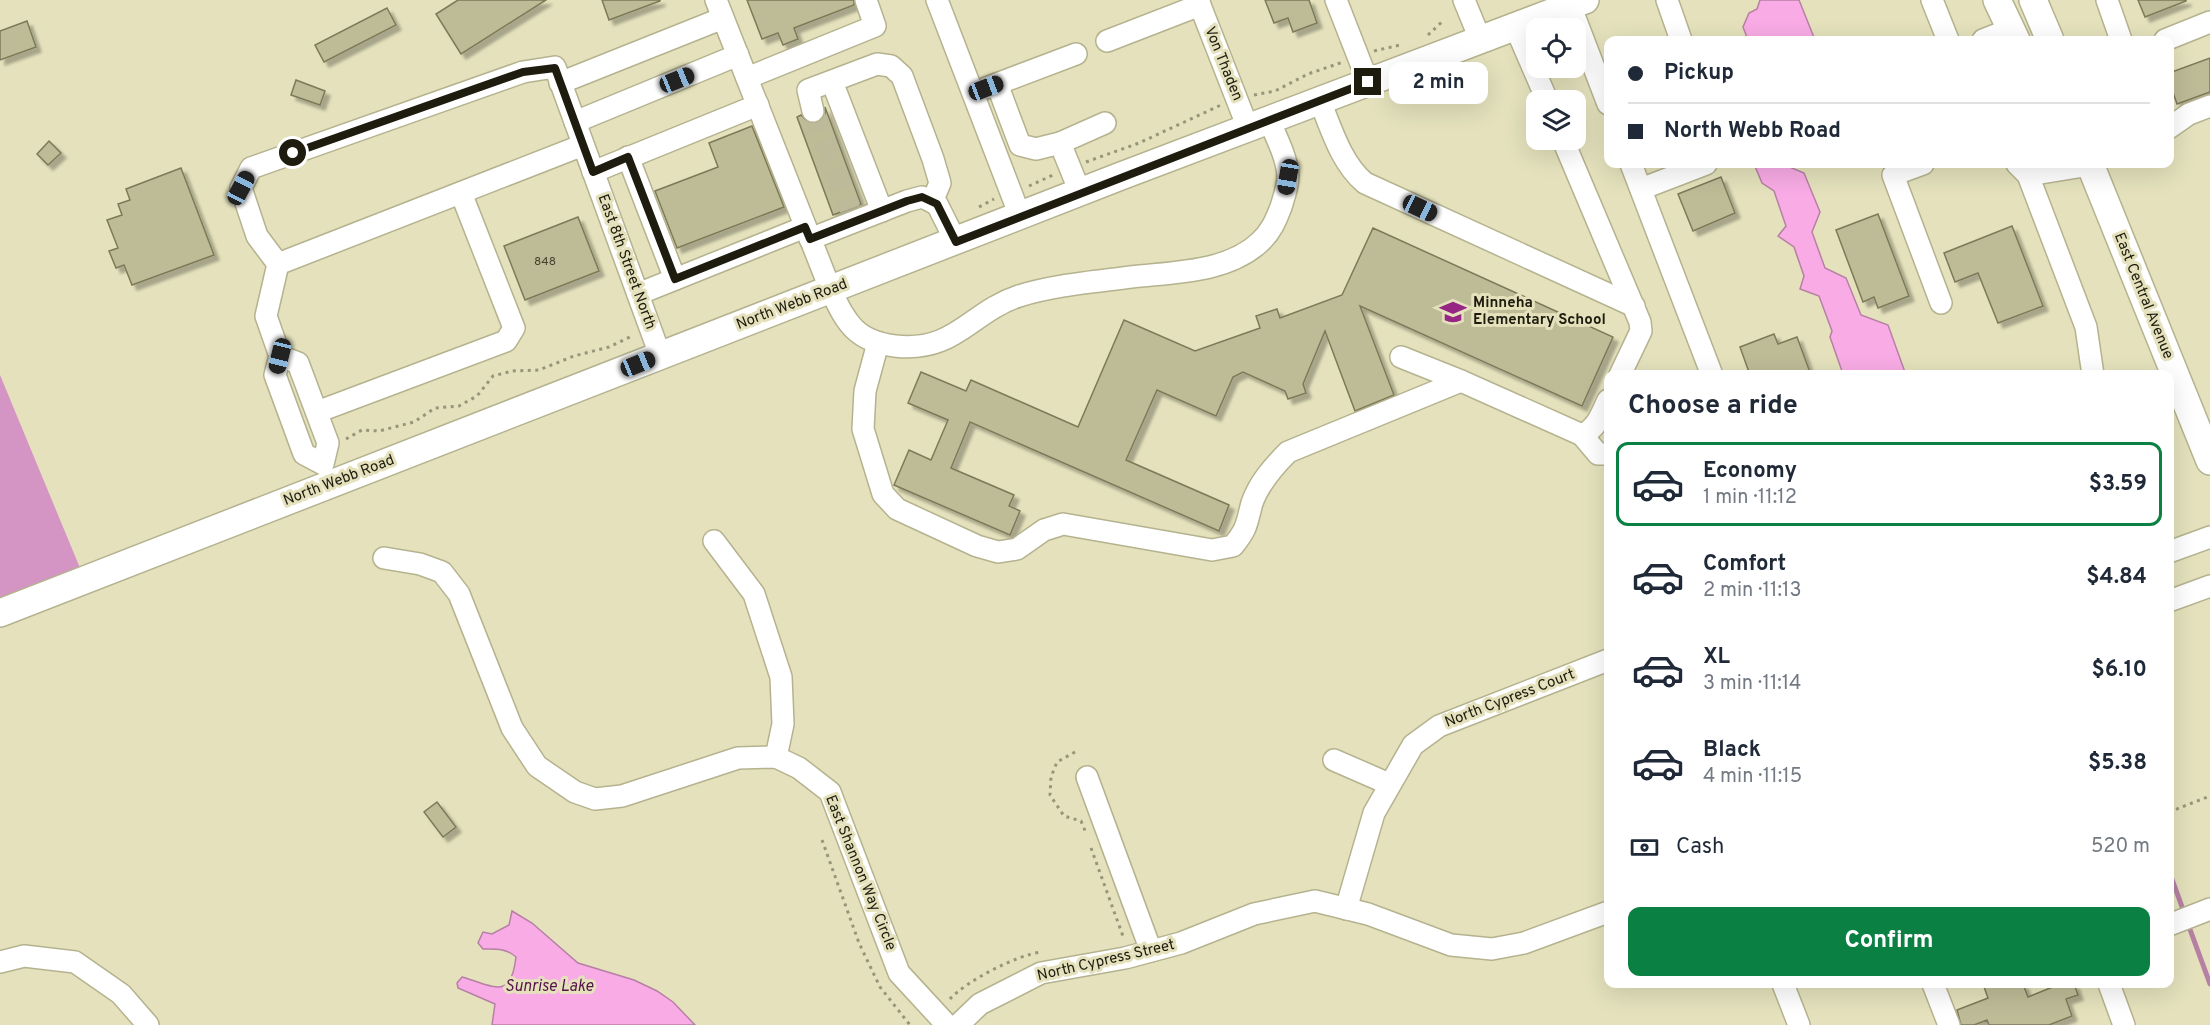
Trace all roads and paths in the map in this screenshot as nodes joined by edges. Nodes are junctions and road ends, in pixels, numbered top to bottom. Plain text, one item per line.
1 (866, 0) edge
2 (937, 0) edge
3 (1336, 0) edge
4 (1464, 0) edge
5 (1667, 0) edge
6 (1932, 0) edge
7 (1997, 0) edge
8 (2107, 0) edge
9 (2034, 1) edge
10 (1577, 2) edge
11 (1199, 3) edge
12 (720, 9) edge
13 (2210, 22) edge
14 (1515, 26) junction
15 (2014, 35) edge
16 (1680, 36) edge
17 (1946, 36) edge
18 (2048, 36) edge
19 (2119, 36) edge
20 (2174, 36) edge
21 (1480, 39) junction
22 (1107, 41) dead end
23 (1077, 54) dead end
24 (738, 55) junction
25 (558, 75) junction
26 (747, 78) junction
27 (1368, 82) junction
28 (997, 84) junction
29 (1543, 90) edge
30 (1604, 91) edge
31 (836, 92) dead end
32 (974, 93) junction
33 (1320, 100) junction
34 (1225, 104) dead end
35 (758, 105) junction
36 (2210, 106) edge
37 (813, 111) tunnel mouth
38 (574, 122) junction
39 (1105, 123) dead end
40 (1259, 124) junction
41 (2174, 124) edge
42 (1060, 143) junction
43 (583, 146) junction
44 (1567, 150) edge
45 (628, 157) junction
46 (1078, 165) dead end
47 (1633, 168) edge
48 (1696, 168) edge
49 (1912, 168) edge
50 (2094, 168) edge
51 (2023, 169) edge
52 (1060, 171) dead end
53 (593, 172) junction
54 (1025, 188) dead end
55 (1641, 189) junction
56 (1080, 192) junction
57 (461, 193) junction
58 (932, 202) junction
59 (882, 211) junction
60 (1020, 216) junction
61 (807, 233) junction
62 (956, 242) junction
63 (278, 264) junction
64 (675, 279) junction
65 (831, 291) junction
66 (638, 294) junction
67 (1941, 303) dead end
68 (1634, 306) junction
69 (632, 336) dead end
70 (878, 343) junction
71 (660, 355) junction
72 (280, 356) junction
73 (1401, 357) dead end
74 (1622, 370) edge
75 (1710, 370) edge
76 (2092, 370) edge
77 (2174, 370) edge
78 (2174, 370) edge
79 (1461, 381) junction
80 (1604, 409) edge
81 (317, 412) junction
82 (1582, 435) junction
83 (328, 443) junction
84 (1604, 454) edge
85 (2210, 461) edge
86 (327, 474) junction
87 (2210, 537) edge
88 (714, 541) dead end
89 (2174, 550) edge
90 (384, 558) dead end
91 (2210, 586) edge
92 (2174, 599) edge
93 (0, 613) edge
94 (1604, 662) edge
95 (1075, 752) dead end
96 (776, 757) junction
97 (1334, 760) dead end
98 (1087, 777) dead end
99 (1389, 784) junction
100 (2210, 796) edge
101 (2174, 810) edge
102 (822, 840) dead end
103 (1347, 909) junction
104 (2208, 910) edge
105 (1604, 913) edge
106 (2174, 923) edge
107 (1124, 939) dead end
108 (1151, 951) junction
109 (0, 962) edge
110 (1784, 988) edge
111 (1935, 988) edge
112 (2110, 988) edge
113 (148, 1025) edge
114 (910, 1025) edge
115 (947, 1025) edge
116 (958, 1025) edge
117 (1798, 1025) edge
118 (1949, 1025) edge
119 (2124, 1025) edge

1 - 26 street
2 - 32 street
3 - 27 street
4 - 21 street
5 - 16 street
6 - 17 street
7 - 15 main road
8 - 19 street
9 - 18 main road
10 - 14 main road, North Webb Road
10 - 30 street
11 - 22 street
11 - 40 street, Von Thaden
12 - 24 street
12 - 25 street
13 - 20 street
14 - 21 main road, North Webb Road
14 - 29 street
21 - 27 main road, North Webb Road
23 - 28 street
24 - 26 street
24 - 38 street
25 - 38 street, East 8th Street North
25 - 63 street
26 - 35 street
27 - 33 main road, North Webb Road
28 - 32 street
28 - 42 street
31 - 59 street
32 - 60 street
33 - 40 main road, North Webb Road
33 - 68 street
34 - 46 path
35 - 45 street
35 - 61 street
36 - 41 street
37 - 58 street
38 - 43 street, East 8th Street North
39 - 42 street
40 - 56 main road, North Webb Road
40 - 70 street, Von Thaden
42 - 56 street
43 - 53 street, East 8th Street North
43 - 57 street
44 - 68 street
45 - 53 street
45 - 64 street
47 - 55 street
48 - 55 street
49 - 67 street
50 - 78 main road, East Central Avenue
51 - 76 street
52 - 54 path
53 - 66 street, East 8th Street North
55 - 75 street
56 - 60 main road, North Webb Road
57 - 63 street
57 - 81 street
58 - 59 street
58 - 62 street
59 - 61 street
60 - 62 main road, North Webb Road
61 - 64 street
61 - 65 street
62 - 65 main road, North Webb Road
63 - 72 street
64 - 66 street
65 - 70 street
65 - 71 main road, North Webb Road
66 - 71 street, East 8th Street North
68 - 74 street
69 - 83 path
70 - 79 street
71 - 86 main road, North Webb Road
72 - 81 street
72 - 86 street
73 - 79 street
77 - 85 main road, East Central Avenue
79 - 82 street
80 - 82 street
81 - 83 street
82 - 84 street
83 - 86 street
86 - 93 main road, North Webb Road
87 - 89 street
88 - 96 street
90 - 96 street
91 - 92 street
94 - 99 street, North Cypress Court
95 - 107 path
96 - 115 street, East Shannon Way Circle
97 - 99 street
98 - 108 street
99 - 103 street, North Cypress Court
100 - 101 path
102 - 114 path
103 - 105 street, North Cypress Street
103 - 108 street, North Cypress Street
104 - 106 street
108 - 116 street, North Cypress Street
109 - 113 street
110 - 117 street
111 - 118 street
112 - 119 street

